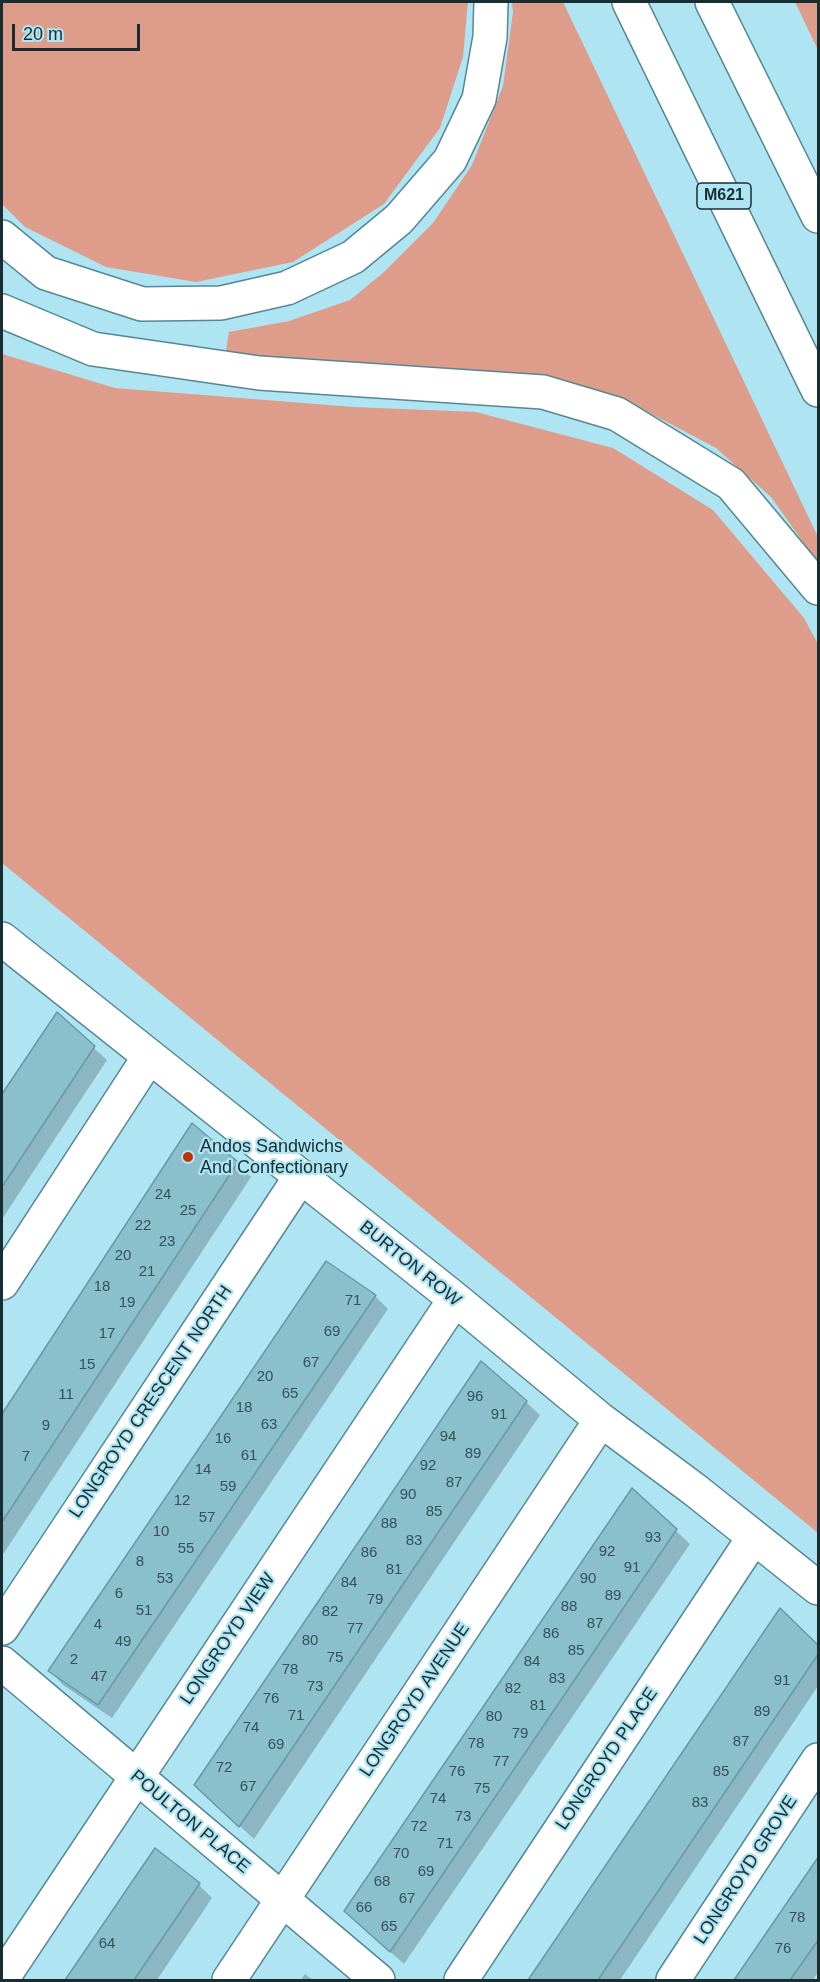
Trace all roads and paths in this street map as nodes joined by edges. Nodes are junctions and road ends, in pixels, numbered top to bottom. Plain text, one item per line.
1 (490, 2) edge
2 (629, 2) edge
3 (712, 2) edge
4 (819, 216) edge
5 (2, 237) edge
6 (2, 311) edge
7 (819, 390) edge
8 (819, 588) edge
9 (4, 948) edge
10 (149, 1057) junction
11 (300, 1176) junction
12 (2, 1283) edge
13 (455, 1299) junction
14 (601, 1420) junction
15 (754, 1537) junction
16 (819, 1588) edge
17 (2, 1628) edge
18 (2, 1662) edge
19 (819, 1760) edge
20 (137, 1777) junction
21 (282, 1900) junction
22 (2, 1979) edge
23 (229, 1980) edge
24 (378, 1980) edge
25 (460, 1980) edge
26 (673, 1980) edge

1 - 5 main road
2 - 7 main road, M621
3 - 4 main road
6 - 8 main road
9 - 10 main road, BURTON ROW
10 - 11 main road, BURTON ROW
10 - 12 main road
11 - 13 main road, BURTON ROW
11 - 17 main road, LONGROYD CRESCENT NORTH
13 - 14 main road, BURTON ROW
13 - 20 main road, LONGROYD VIEW
14 - 15 main road, BURTON ROW
14 - 21 main road, LONGROYD AVENUE
15 - 16 main road, BURTON ROW
15 - 25 main road, LONGROYD PLACE
18 - 20 main road, POULTON PLACE
19 - 26 main road, LONGROYD GROVE
20 - 21 main road, POULTON PLACE
20 - 22 main road, LONGROYD VIEW
21 - 23 main road, LONGROYD AVENUE
21 - 24 main road, POULTON PLACE

